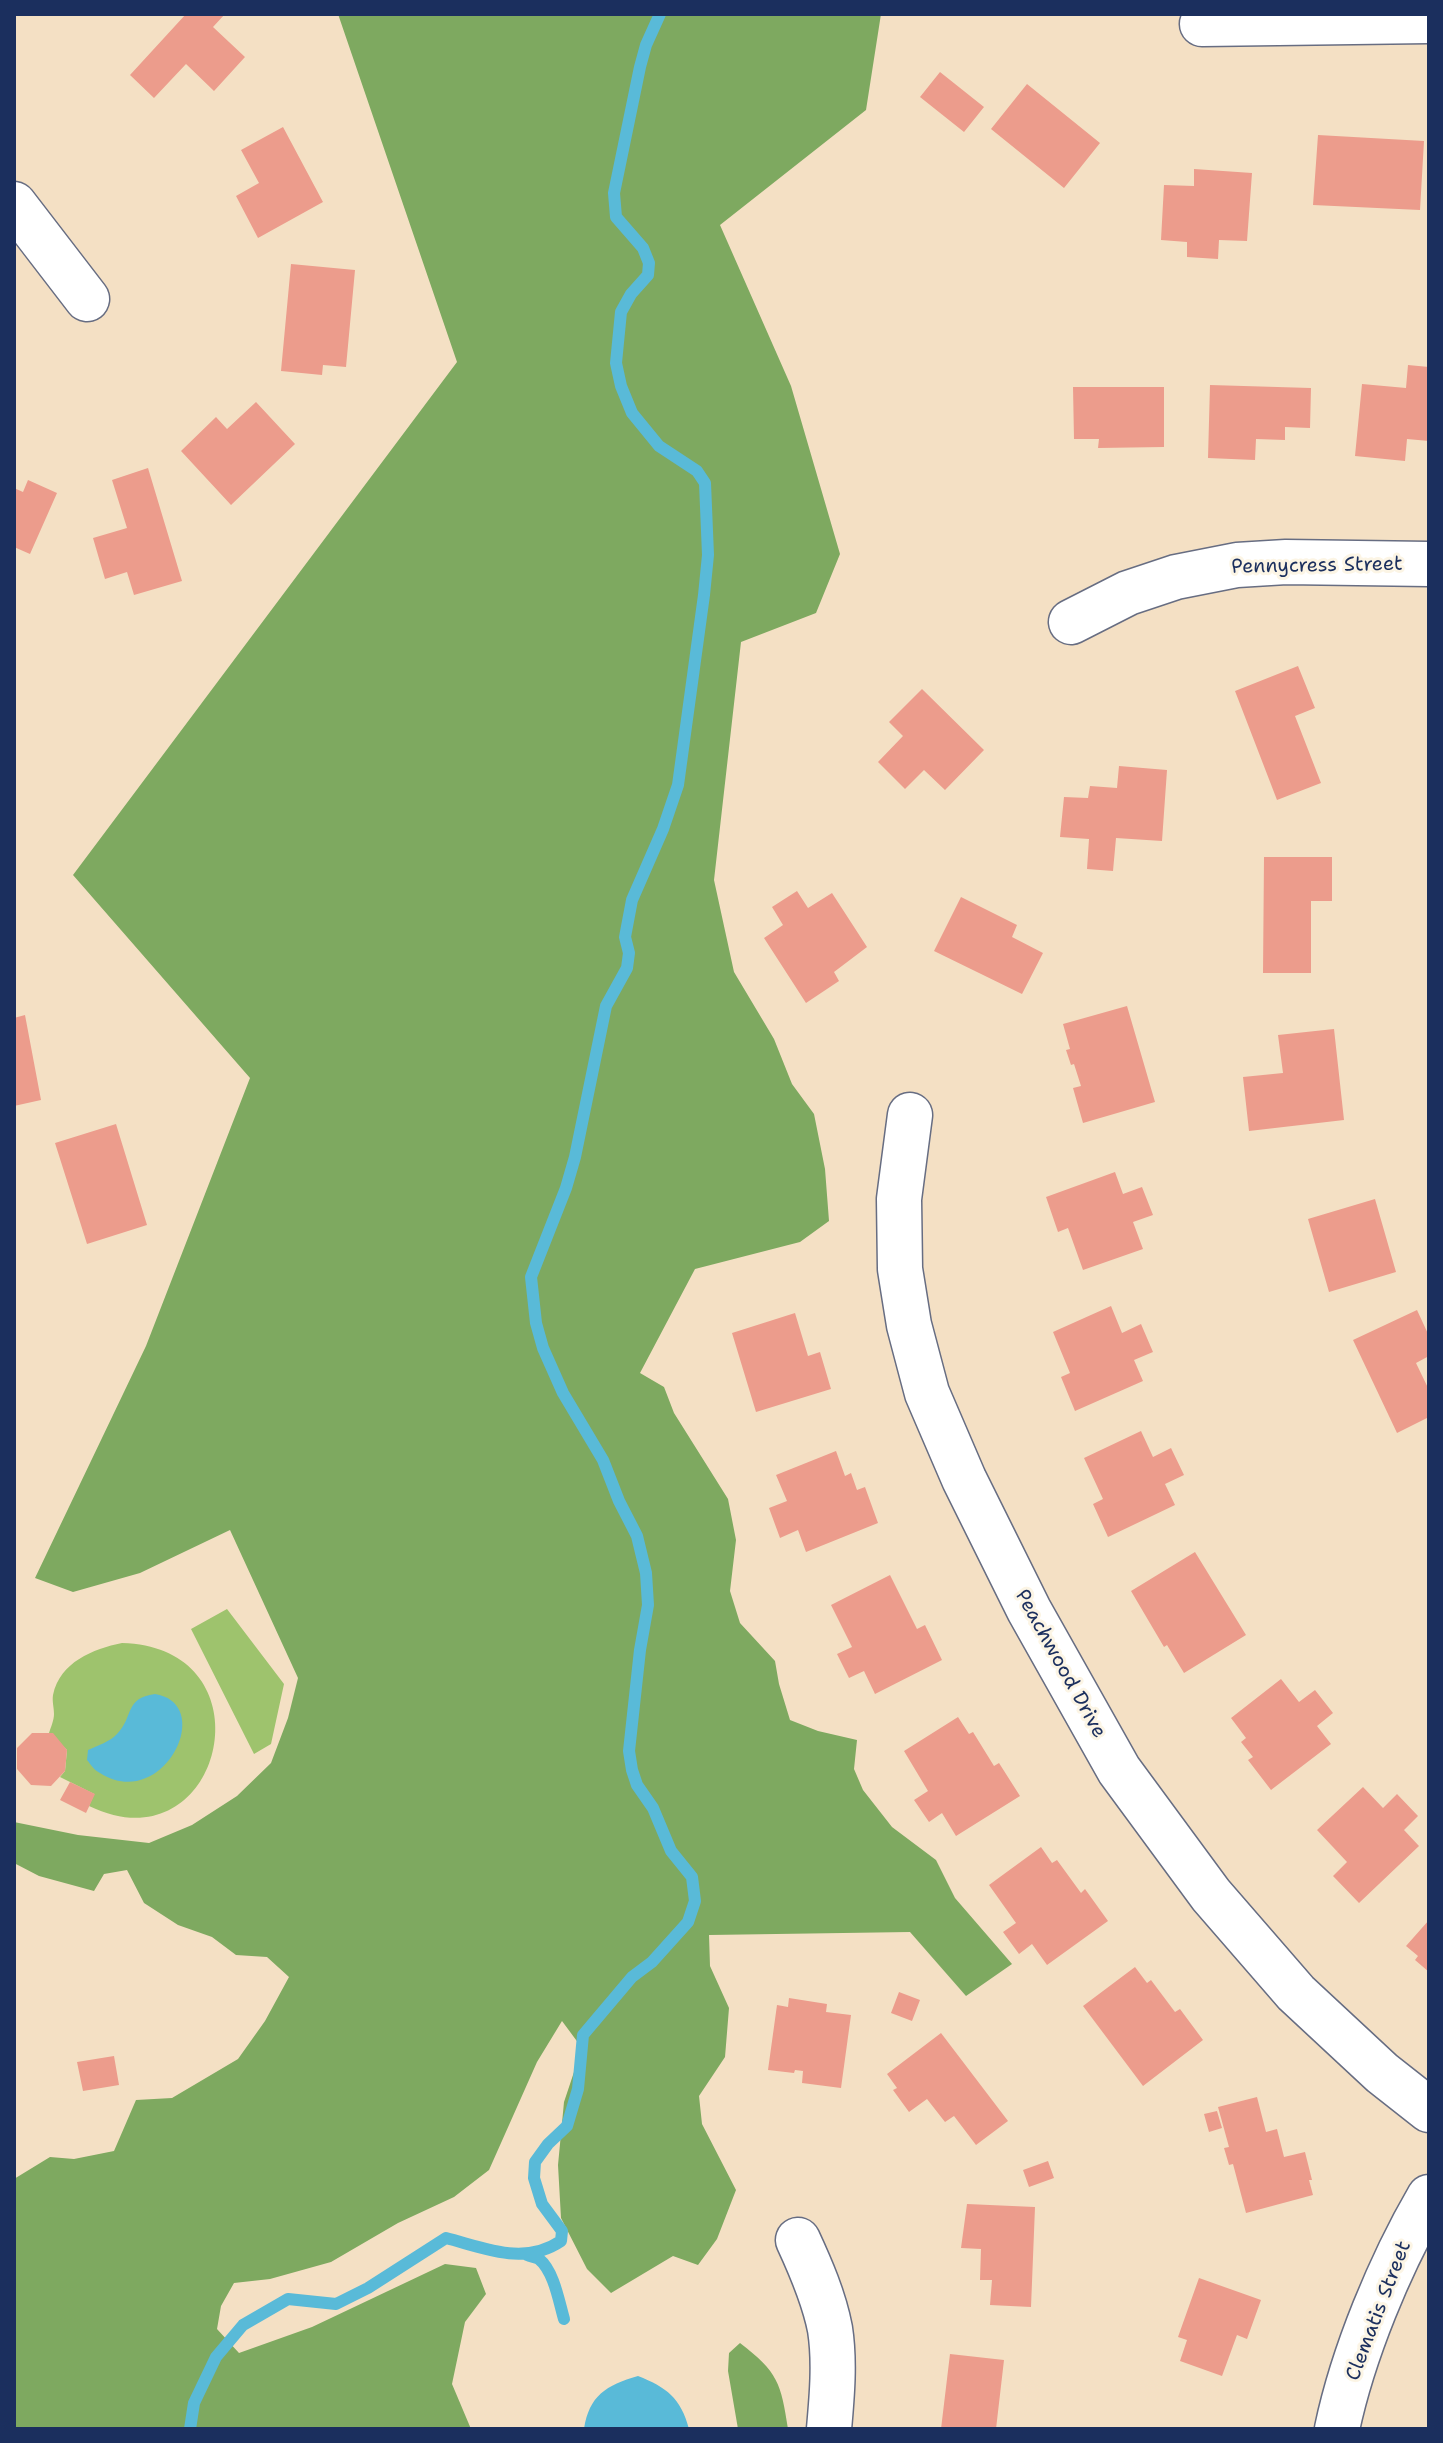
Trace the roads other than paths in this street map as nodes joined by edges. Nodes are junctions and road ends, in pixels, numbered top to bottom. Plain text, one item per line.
1 (1429, 21) edge
2 (1202, 24) dead end
3 (14, 204) edge
4 (87, 299) dead end
5 (1429, 564) edge
6 (1071, 622) dead end
7 (910, 1115) dead end
8 (1429, 2110) edge
9 (1429, 2197) edge
10 (798, 2240) dead end
11 (829, 2429) edge
12 (1337, 2429) edge

1 - 2 street
3 - 4 street
5 - 6 street, Pennycress Street
7 - 8 street, Peachwood Drive
9 - 12 street, Clematis Street
10 - 11 street

